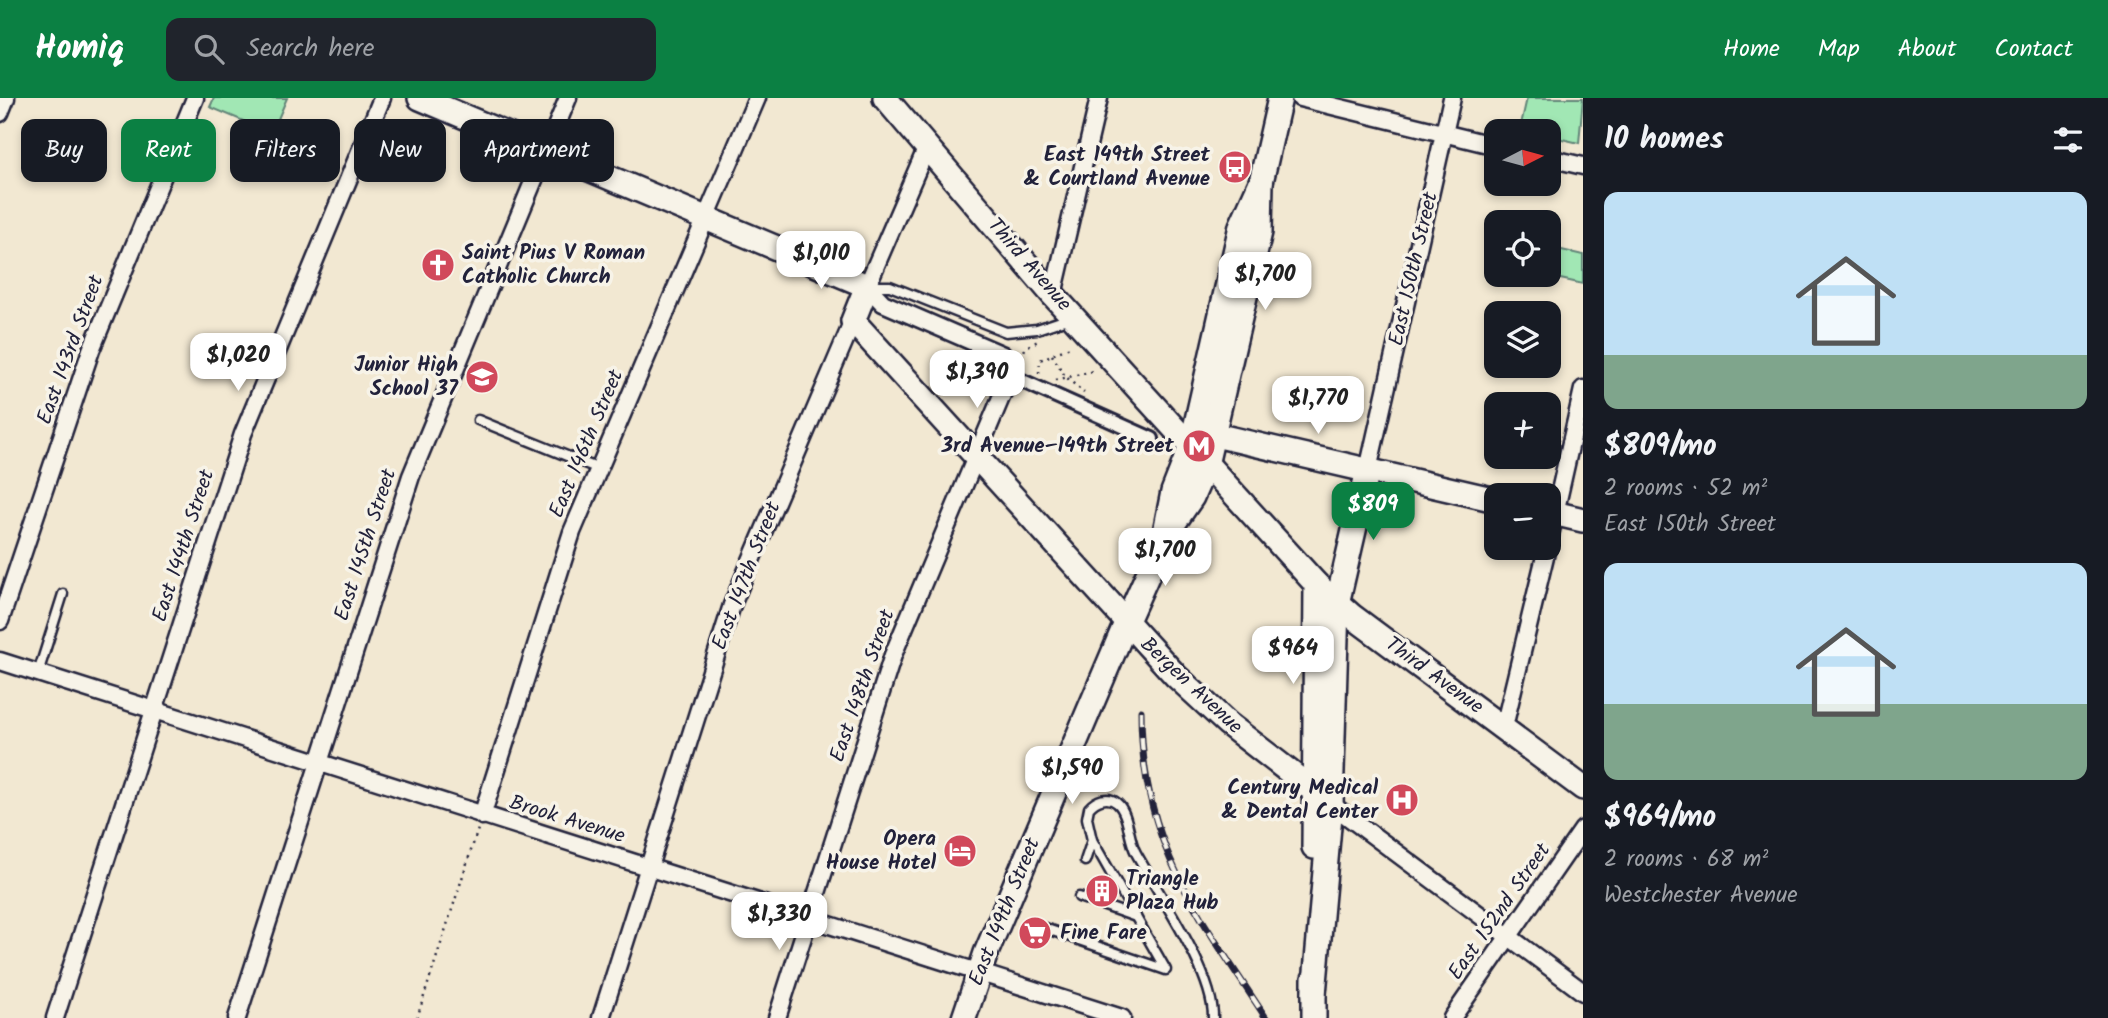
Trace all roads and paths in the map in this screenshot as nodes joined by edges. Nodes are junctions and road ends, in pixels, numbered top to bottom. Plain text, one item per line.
1 (6, 98) edge
2 (195, 98) edge
3 (382, 98) edge
4 (420, 98) edge
5 (568, 98) edge
6 (757, 98) edge
7 (886, 98) edge
8 (1099, 98) edge
9 (1280, 98) edge
10 (1300, 98) edge
11 (1452, 98) edge
12 (0, 113) edge
13 (469, 119) edge
14 (559, 119) edge
15 (1444, 134) junction
16 (1484, 143) edge
17 (927, 147) junction
18 (1561, 161) edge
19 (1583, 166) edge
20 (614, 181) edge
21 (533, 182) edge
22 (1261, 182) junction
23 (705, 219) junction
24 (867, 286) junction
25 (1054, 295) junction
26 (1075, 316) junction
27 (853, 321) junction
28 (1050, 337) dead end
29 (1072, 346) dead end
30 (1052, 355) junction
31 (1093, 371) dead end
32 (1065, 376) junction
33 (1014, 378) junction
34 (1038, 388) junction
35 (1583, 389) edge
36 (1091, 400) dead end
37 (478, 420) dead end
38 (1215, 435) junction
39 (1183, 438) junction
40 (1152, 439) dead end
41 (977, 456) junction
42 (1206, 465) junction
43 (599, 468) junction
44 (1368, 470) junction
45 (1560, 483) edge
46 (1484, 497) edge
47 (1561, 515) edge
48 (1583, 520) edge
49 (1165, 536) junction
50 (1544, 560) edge
51 (1316, 584) junction
52 (63, 594) dead end
53 (1337, 604) junction
54 (0, 621) edge
55 (1126, 623) junction
56 (0, 661) edge
57 (38, 673) junction
58 (153, 710) junction
59 (1504, 727) junction
60 (317, 764) junction
61 (1583, 788) edge
62 (1323, 797) junction
63 (482, 816) junction
64 (1583, 830) edge
65 (1093, 840) junction
66 (472, 846) dead end
67 (1085, 861) dead end
68 (648, 867) junction
69 (1079, 897) dead end
70 (1136, 916) junction
71 (809, 919) junction
72 (1044, 928) dead end
73 (1507, 937) junction
74 (978, 973) junction
75 (1583, 992) edge
76 (55, 1018) edge
77 (237, 1018) edge
78 (417, 1018) edge
79 (601, 1018) edge
80 (777, 1018) edge
81 (964, 1018) edge
82 (1122, 1018) edge
83 (1213, 1018) edge
84 (1314, 1018) edge
85 (1452, 1018) edge

1 - 12 street
2 - 54 street, East 143rd Street
3 - 58 street, East 144th Street
4 - 13 main road
5 - 14 street, East 145th Street
6 - 23 street, East 146th Street
7 - 17 main road, Third Avenue
8 - 25 street
9 - 22 main road, East 149th Street
10 - 15 street
11 - 15 street, East 150th Street
15 - 16 street
15 - 44 street, East 150th Street
17 - 24 street, East 147th Street
17 - 25 main road, Third Avenue
18 - 19 street
20 - 23 main road
21 - 60 street, East 145th Street
22 - 38 main road, East 149th Street
22 - 39 main road, East 149th Street
23 - 24 main road
23 - 43 street, East 146th Street
24 - 26 lane
24 - 27 main road, East 147th Street
24 - 33 street
25 - 26 main road, Third Avenue
26 - 39 main road, Third Avenue
27 - 41 main road, Bergen Avenue
27 - 68 street, East 147th Street
28 - 33 path
29 - 30 path
30 - 32 path
30 - 34 path
31 - 32 path
32 - 34 path
32 - 36 path
33 - 34 street
33 - 41 street, East 148th Street
34 - 40 street
35 - 45 street
37 - 43 lane
38 - 42 main road, East 149th Street
38 - 44 main road
39 - 42 main road, Third Avenue
39 - 49 main road, East 149th Street
41 - 55 main road, Bergen Avenue
41 - 71 street, East 148th Street
42 - 49 main road, East 149th Street
42 - 51 main road, Third Avenue
43 - 63 street, East 146th Street
44 - 46 main road
44 - 53 main road, East 150th Street
47 - 48 main road
49 - 55 main road, East 149th Street
50 - 59 street
51 - 53 main road, Third Avenue
51 - 62 main road
52 - 57 lane
53 - 59 main road, Third Avenue
53 - 62 main road, East 150th Street
55 - 62 main road, Bergen Avenue
55 - 74 main road, East 149th Street
56 - 57 street, Brook Avenue
57 - 58 street, Brook Avenue
58 - 60 street, Brook Avenue
58 - 76 street, East 144th Street
59 - 61 main road, Third Avenue
60 - 63 street, Brook Avenue
60 - 77 street, East 145th Street
62 - 73 street, Bergen Avenue
62 - 84 main road
63 - 68 street, Brook Avenue
64 - 73 street, East 152nd Street
65 - 67 lane
65 - 70 lane
65 - 83 lane
66 - 78 path
68 - 71 street, Brook Avenue
68 - 79 street, East 147th Street
69 - 70 lane
70 - 72 lane
71 - 74 street, Brook Avenue
71 - 80 street, East 148th Street
73 - 75 street, Bergen Avenue
73 - 85 street, East 152nd Street
74 - 81 main road, East 149th Street
74 - 82 street, Brook Avenue

